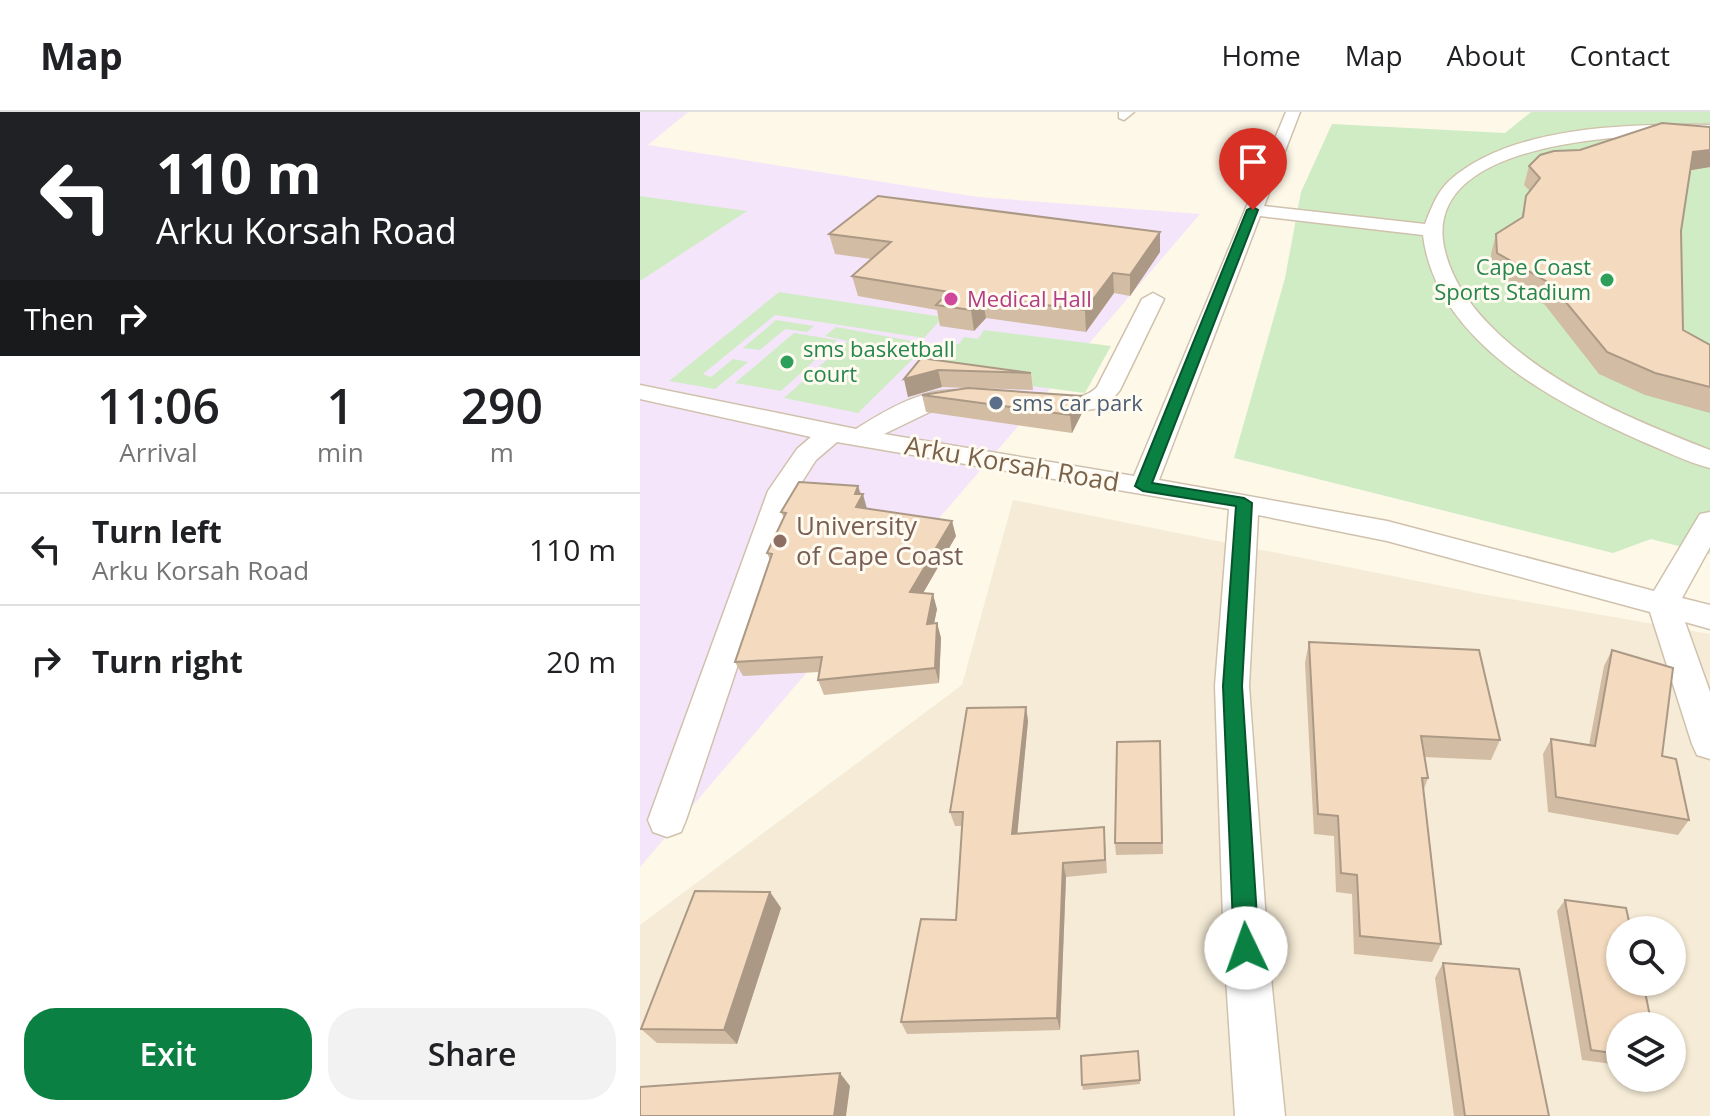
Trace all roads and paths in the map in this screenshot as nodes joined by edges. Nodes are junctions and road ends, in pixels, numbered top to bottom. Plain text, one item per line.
1 (1293, 112) edge
2 (1710, 130) edge
3 (1253, 210) junction
4 (1432, 230) junction
5 (1153, 299) dead end
6 (640, 392) edge
7 (846, 435) junction
8 (1710, 460) edge
9 (1143, 486) junction
10 (1244, 503) junction
11 (1710, 521) edge
12 (1663, 603) junction
13 (1710, 617) edge
14 (1710, 744) edge
15 (667, 820) dead end
16 (1260, 1116) edge

1 - 3 street
2 - 4 street
3 - 4 street
3 - 9 street
4 - 8 street
5 - 7 street
6 - 7 street, Arku Korsah Road
7 - 9 street, Arku Korsah Road
7 - 15 street
9 - 10 street, Arku Korsah Road
10 - 12 street, Arku Korsah Road
10 - 16 street
11 - 12 street
12 - 13 street, Arku Korsah Road
12 - 14 street

